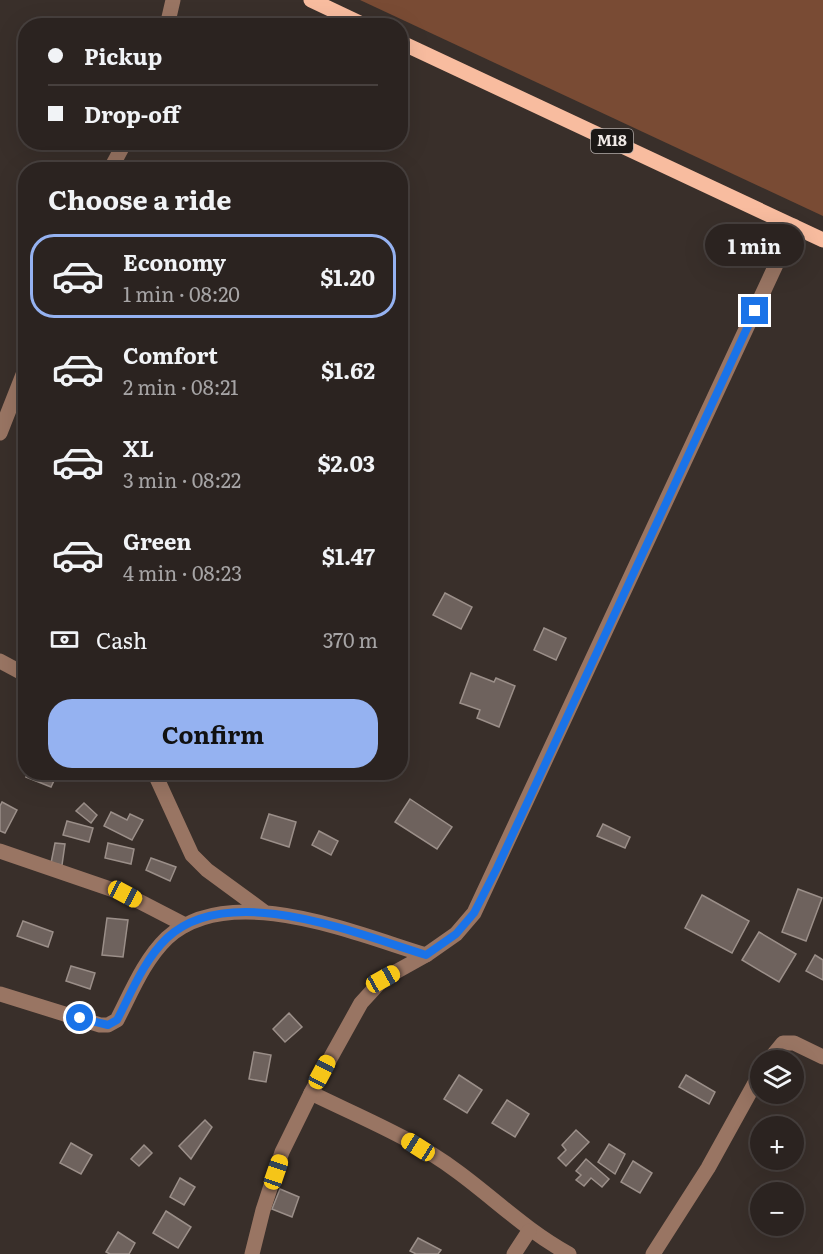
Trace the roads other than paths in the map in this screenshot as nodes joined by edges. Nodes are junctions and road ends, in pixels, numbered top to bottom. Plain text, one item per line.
1 (173, 0) edge
2 (311, 0) edge
3 (169, 18) edge
4 (349, 18) edge
5 (408, 46) edge
6 (794, 226) junction
7 (823, 240) edge
8 (18, 387) edge
9 (0, 433) edge
10 (0, 662) edge
11 (18, 671) edge
12 (158, 780) edge
13 (0, 851) edge
14 (263, 911) junction
15 (185, 926) junction
16 (426, 955) junction
17 (0, 994) edge
18 (777, 1050) edge
19 (823, 1057) edge
20 (750, 1092) edge
21 (311, 1093) junction
22 (529, 1231) junction
23 (252, 1254) edge
24 (514, 1254) edge
25 (569, 1254) edge
26 (653, 1254) edge

1 - 3 street
2 - 4 main road
5 - 6 main road, M18
6 - 7 main road, M18
6 - 16 street
8 - 9 street
10 - 11 street
12 - 14 street
13 - 15 street
14 - 15 street
14 - 16 street
15 - 17 street
16 - 21 street
18 - 19 street
20 - 26 street
21 - 22 street
21 - 23 street
22 - 24 street
22 - 25 street

